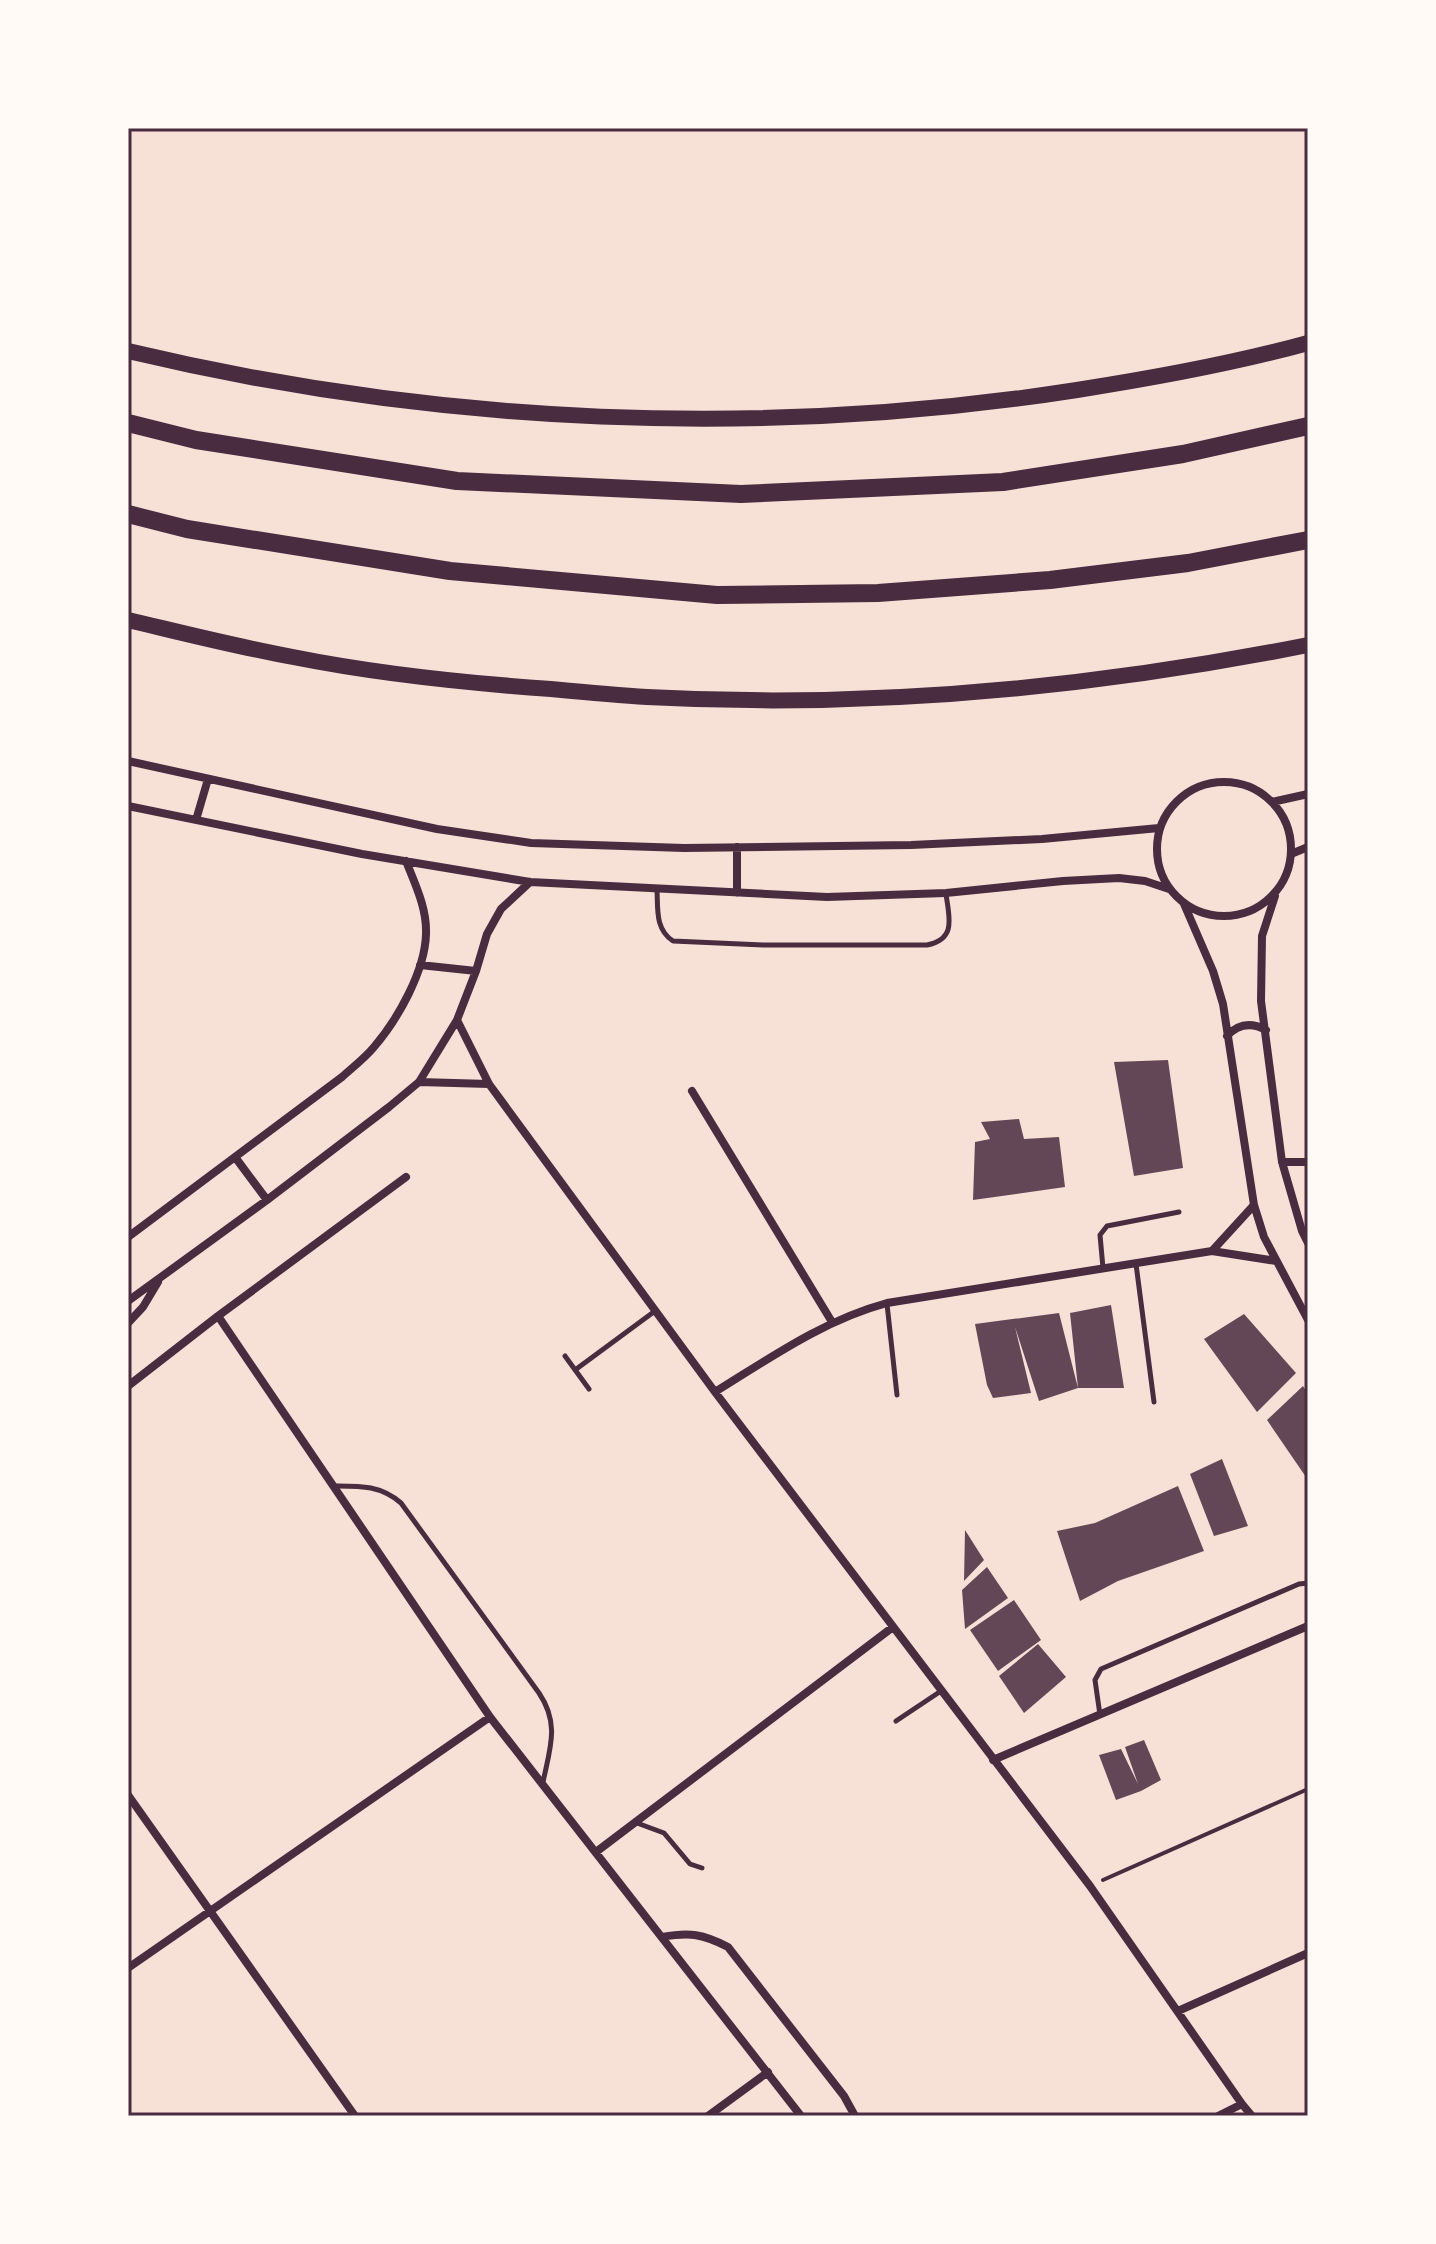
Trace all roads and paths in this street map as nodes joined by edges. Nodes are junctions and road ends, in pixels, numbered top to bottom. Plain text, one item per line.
1 (128, 339) edge
2 (1308, 343) edge
3 (128, 351) edge
4 (166, 360) junction
5 (128, 423) edge
6 (1308, 426) edge
7 (128, 514) edge
8 (1308, 540) edge
9 (128, 620) edge
10 (1308, 645) edge
11 (128, 761) edge
12 (208, 779) junction
13 (1308, 794) edge
14 (1272, 802) junction
15 (128, 806) edge
16 (196, 820) junction
17 (1159, 828) junction
18 (737, 847) junction
19 (1308, 847) edge
20 (1291, 854) junction
21 (406, 861) junction
22 (530, 882) junction
23 (1169, 889) junction
24 (657, 890) junction
25 (737, 893) junction
26 (946, 893) junction
27 (1275, 893) junction
28 (1184, 904) junction
29 (420, 965) junction
30 (476, 971) junction
31 (457, 1020) junction
32 (1266, 1030) junction
33 (1227, 1036) junction
34 (419, 1082) junction
35 (489, 1084) junction
36 (692, 1091) dead end
37 (235, 1157) junction
38 (1282, 1162) junction
39 (1308, 1162) edge
40 (406, 1177) dead end
41 (267, 1200) junction
42 (1254, 1205) junction
43 (1179, 1212) dead end
44 (128, 1237) edge
45 (1308, 1243) edge
46 (1212, 1251) junction
47 (1276, 1261) junction
48 (1136, 1263) junction
49 (1103, 1268) junction
50 (162, 1276) junction
51 (128, 1301) edge
52 (887, 1303) junction
53 (655, 1311) junction
54 (218, 1316) junction
55 (1308, 1320) edge
56 (832, 1322) junction
57 (128, 1323) edge
58 (565, 1356) dead end
59 (575, 1370) junction
60 (128, 1386) edge
61 (589, 1389) dead end
62 (715, 1392) junction
63 (897, 1395) dead end
64 (1154, 1402) dead end
65 (333, 1486) junction
66 (1308, 1583) edge
67 (1308, 1626) edge
68 (893, 1627) junction
69 (941, 1691) junction
70 (1100, 1715) junction
71 (490, 1717) junction
72 (896, 1721) dead end
73 (993, 1760) junction
74 (542, 1783) junction
75 (1308, 1789) edge
76 (128, 1795) edge
77 (636, 1822) junction
78 (596, 1852) junction
79 (702, 1868) dead end
80 (1090, 1886) junction
81 (210, 1911) junction
82 (662, 1937) junction
83 (1308, 1953) edge
84 (128, 1968) edge
85 (1178, 2011) junction
86 (768, 2072) junction
87 (1242, 2104) junction
88 (355, 2116) edge
89 (708, 2116) edge
90 (801, 2116) edge
91 (855, 2116) edge
92 (1218, 2116) edge
93 (1252, 2116) edge

1 - 4 main road
2 - 4 main road
3 - 4 main road
5 - 6 highway
7 - 8 highway
9 - 10 main road
11 - 12 street
12 - 16 street
12 - 18 street
13 - 14 street
14 - 17 street
14 - 20 street
15 - 16 street
16 - 21 street
17 - 18 street
17 - 23 street
18 - 25 street
19 - 20 street
20 - 27 street
21 - 22 street
21 - 29 street
22 - 24 street
22 - 30 street
23 - 26 street
23 - 28 street
24 - 25 street
24 - 26 lane
25 - 26 street
27 - 28 street
27 - 32 street
28 - 33 street
29 - 30 street
29 - 37 street
30 - 31 street
31 - 34 street
31 - 35 street
32 - 33 street
32 - 38 street
33 - 42 street
34 - 35 street
34 - 41 street
35 - 53 street
36 - 56 street
37 - 41 street
37 - 44 street
38 - 39 street
38 - 45 street
40 - 54 street
41 - 50 street
42 - 46 street
42 - 47 street
43 - 49 lane
46 - 47 street
46 - 48 street
47 - 55 street
48 - 49 street
48 - 64 lane
49 - 52 street
50 - 51 street
50 - 57 street
52 - 56 street
52 - 63 lane
53 - 59 lane
53 - 62 street
54 - 60 street
54 - 65 street
56 - 62 street
58 - 59 lane
59 - 61 lane
62 - 68 street
65 - 71 street
65 - 74 lane
66 - 70 lane
67 - 70 street
68 - 69 street
68 - 77 street
69 - 72 lane
69 - 73 street
70 - 73 street
71 - 74 street
71 - 81 street
73 - 80 street
74 - 78 street
75 - 80 path
76 - 81 street
77 - 78 street
77 - 79 lane
78 - 82 street
80 - 85 street
81 - 84 street
81 - 88 street
82 - 86 street
82 - 91 street
83 - 85 street
85 - 87 street
86 - 89 street
86 - 90 street
87 - 92 street
87 - 93 street

